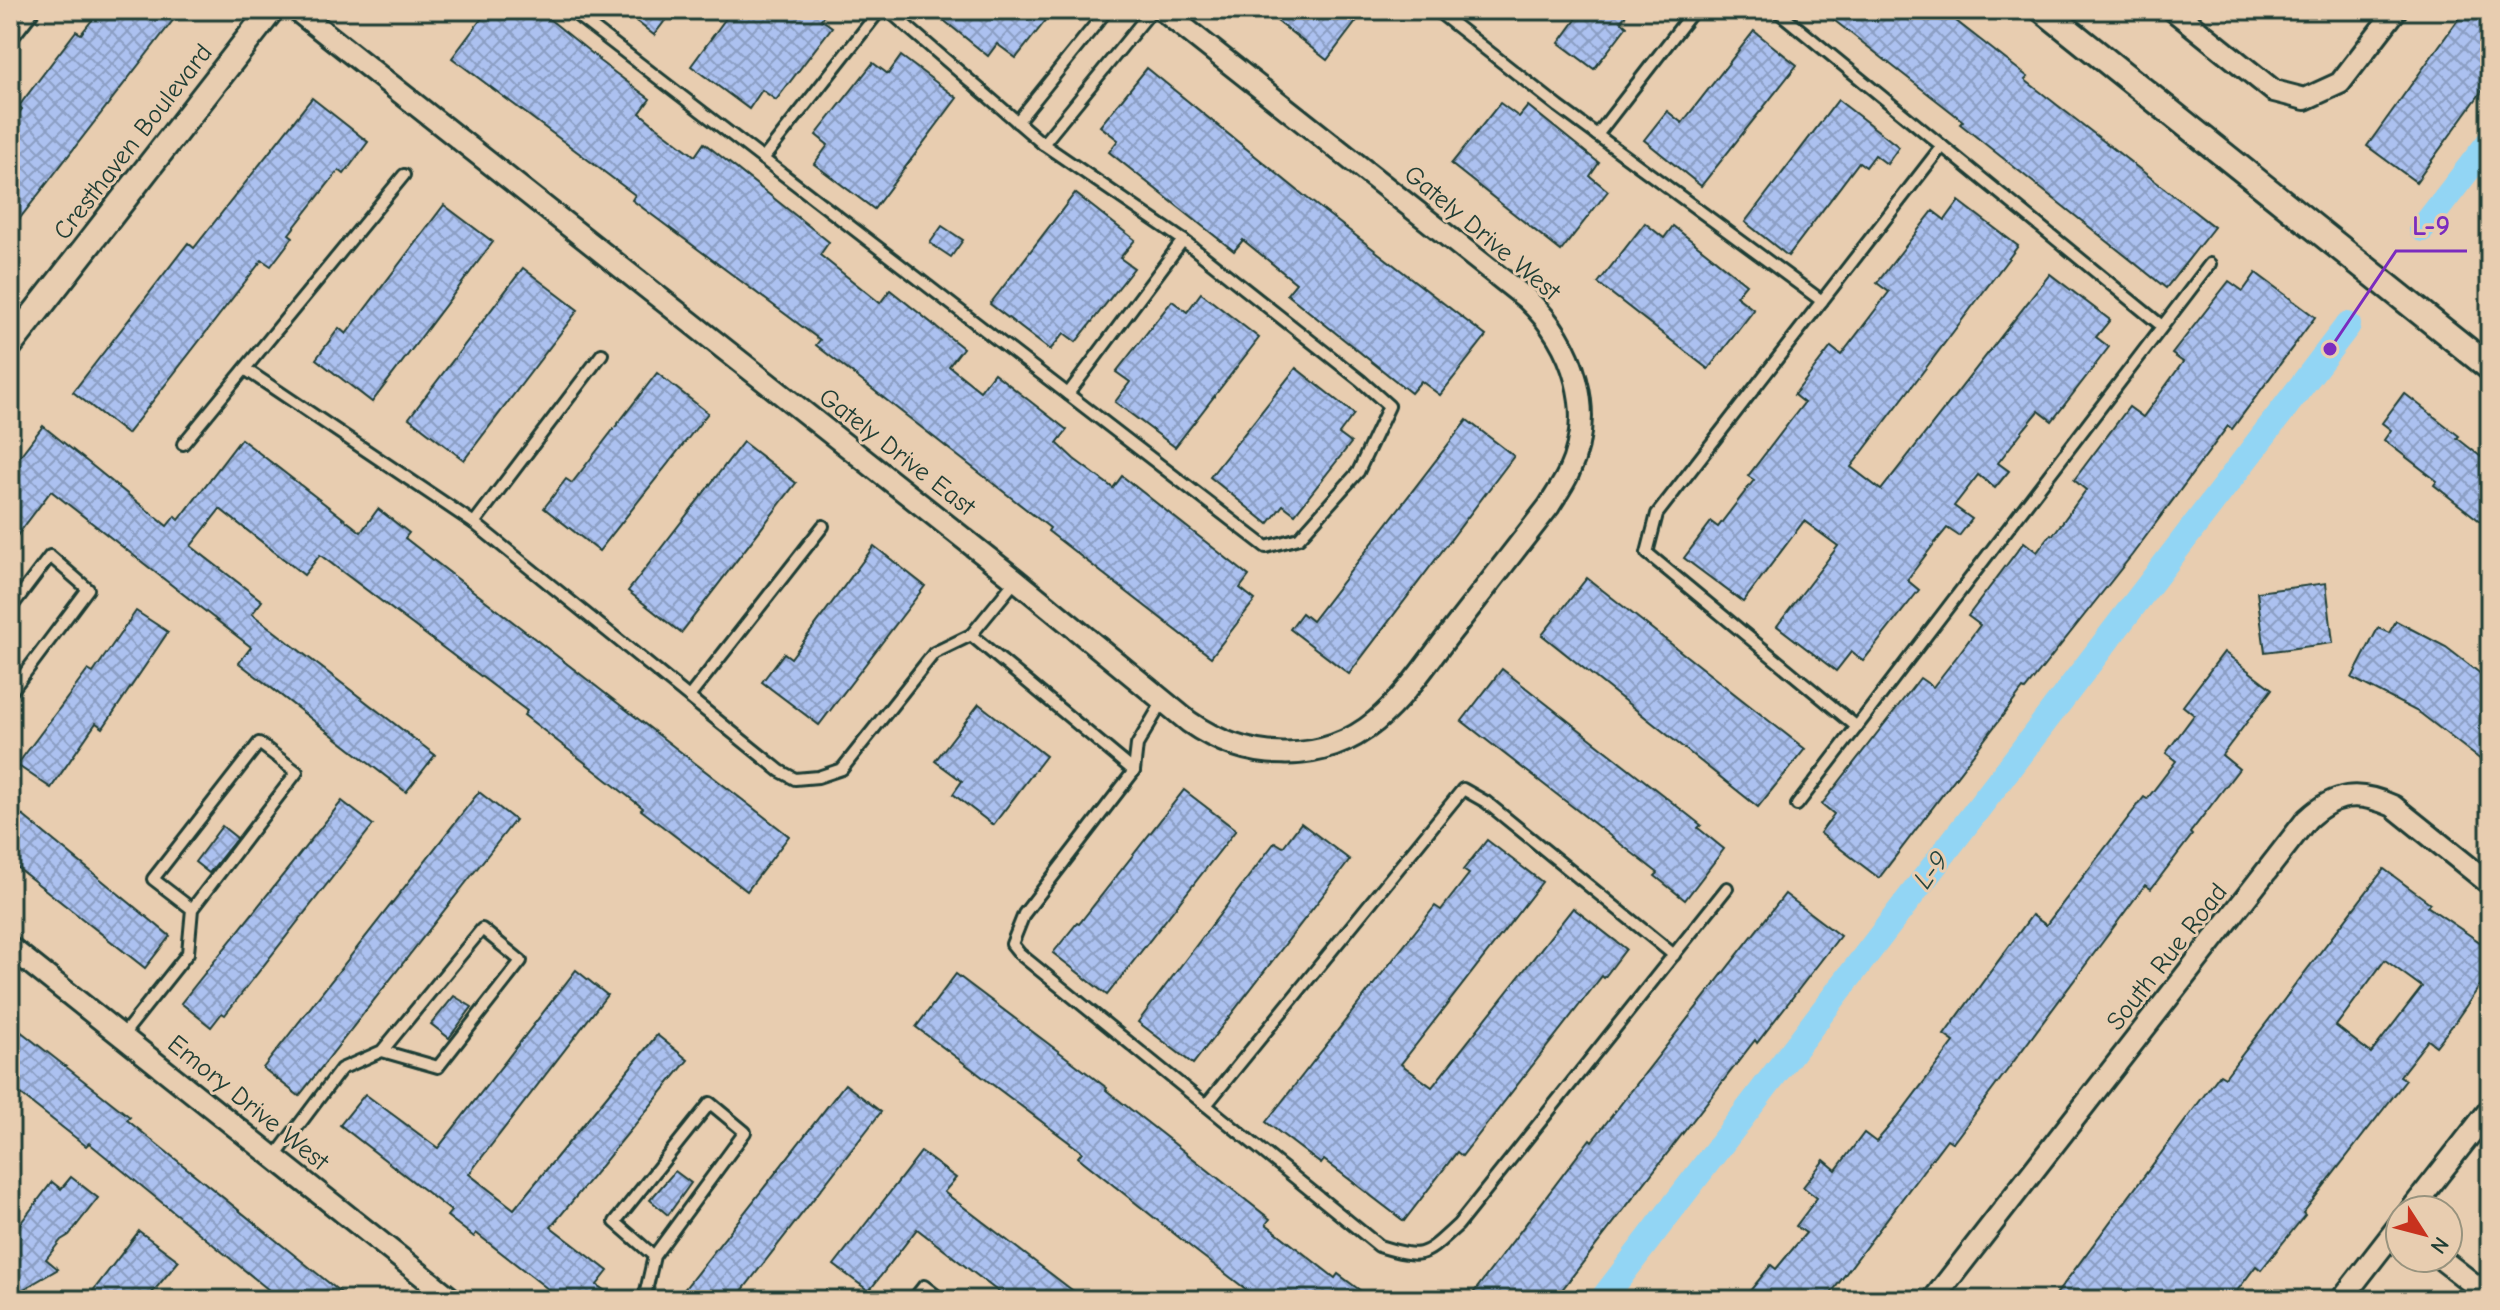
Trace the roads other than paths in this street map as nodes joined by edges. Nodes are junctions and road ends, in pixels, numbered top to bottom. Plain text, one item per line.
1 (34, 10) edge
2 (271, 10) edge
3 (296, 10) edge
4 (570, 10) edge
5 (880, 10) edge
6 (888, 10) edge
7 (1107, 10) edge
8 (1152, 10) edge
9 (1162, 10) edge
10 (1436, 10) edge
11 (1694, 10) edge
12 (1776, 10) edge
13 (2043, 10) edge
14 (2173, 10) edge
15 (2396, 10) edge
16 (10, 41) edge
17 (1017, 122) junction
18 (1597, 135) junction
19 (1043, 144) junction
20 (1942, 146) junction
21 (763, 159) junction
22 (404, 175) dead end
23 (1183, 240) junction
24 (2210, 264) dead end
25 (1822, 301) junction
26 (2162, 326) junction
27 (10, 345) edge
28 (602, 354) dead end
29 (2490, 368) edge
30 (245, 369) junction
31 (1068, 394) junction
32 (183, 444) dead end
33 (474, 523) junction
34 (823, 526) dead end
35 (1016, 580) junction
36 (1469, 608) joint
37 (10, 609) edge
38 (971, 635) junction
39 (10, 693) edge
40 (689, 697) junction
41 (1163, 701) junction
42 (1857, 727) junction
43 (1134, 771) junction
44 (1797, 805) dead end
45 (2490, 884) edge
46 (1727, 888) dead end
47 (192, 909) junction
48 (10, 947) edge
49 (1674, 955) junction
50 (122, 1036) junction
51 (382, 1051) junction
52 (1206, 1105) junction
53 (2490, 1109) edge
54 (274, 1158) junction
55 (2424, 1194) edge
56 (2384, 1245) edge
57 (654, 1256) junction
58 (2461, 1274) edge
59 (2490, 1297) edge
60 (453, 1300) edge
61 (644, 1300) edge
62 (913, 1300) edge
63 (942, 1300) edge
64 (1933, 1300) edge
65 (2341, 1300) edge

1 - 16 lane
2 - 27 street, Cresthaven Boulevard
3 - 35 street, Gately Drive East
4 - 21 lane
5 - 21 lane
6 - 17 lane
7 - 17 lane
8 - 19 lane
9 - 36 street, Gately Drive West
10 - 18 lane
11 - 18 lane
12 - 20 lane
13 - 29 street
14 - 15 street
17 - 19 lane
18 - 25 lane
19 - 23 lane
20 - 25 lane
20 - 26 lane
21 - 31 lane
22 - 30 lane
23 - 31 lane
23 - 31 lane
24 - 26 lane
25 - 42 lane
26 - 42 lane
28 - 33 lane
30 - 32 lane
30 - 33 lane
33 - 40 lane
34 - 40 lane
35 - 38 lane
35 - 41 street, Gately Drive East
36 - 41 street, Gately Drive East
37 - 39 lane
38 - 40 lane
38 - 43 lane
41 - 43 lane
42 - 44 lane
43 - 52 lane
45 - 64 street, South Rue Road
46 - 49 lane
47 - 47 lane
47 - 50 lane
48 - 50 street, Emory Drive West
49 - 52 lane
49 - 52 lane
50 - 54 street, Emory Drive West
51 - 51 lane
51 - 54 lane
53 - 55 street
54 - 60 street, Emory Drive West
56 - 65 street
57 - 57 lane
57 - 61 lane
58 - 59 street
62 - 63 lane

